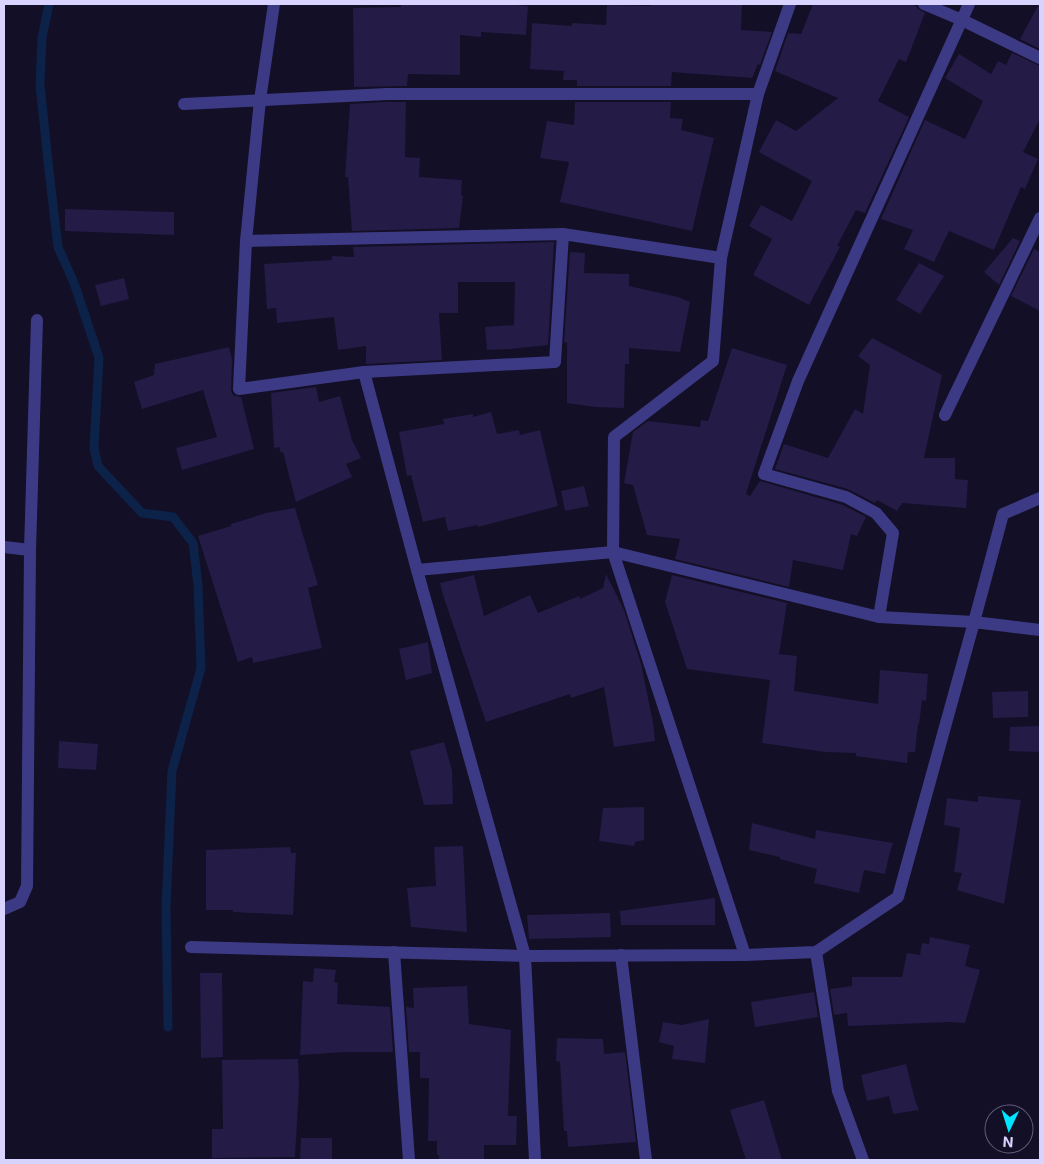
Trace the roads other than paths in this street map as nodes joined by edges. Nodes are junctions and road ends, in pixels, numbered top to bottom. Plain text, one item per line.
1 (274, 4) edge
2 (790, 4) edge
3 (924, 4) edge
4 (969, 4) edge
5 (962, 20) junction
6 (1040, 58) edge
7 (758, 94) junction
8 (260, 100) junction
9 (184, 104) dead end
10 (1040, 218) edge
11 (563, 234) junction
12 (246, 241) junction
13 (721, 258) junction
14 (37, 320) dead end
15 (364, 372) junction
16 (945, 416) dead end
17 (1040, 498) edge
18 (4, 547) edge
19 (30, 550) junction
20 (613, 552) junction
21 (416, 570) junction
22 (879, 618) junction
23 (974, 622) junction
24 (1040, 630) edge
25 (4, 909) edge
26 (191, 947) dead end
27 (394, 952) junction
28 (816, 952) junction
29 (745, 954) junction
30 (621, 955) junction
31 (525, 956) junction
32 (409, 1160) edge
33 (535, 1160) edge
34 (646, 1160) edge
35 (863, 1160) edge

1 - 8 street
2 - 7 street
3 - 5 street
4 - 5 street
5 - 6 street
5 - 22 street
7 - 8 street
7 - 13 street
8 - 9 street
8 - 12 street
10 - 16 street
11 - 12 street
11 - 13 street
11 - 15 street
12 - 15 street
13 - 20 street
14 - 19 street
15 - 21 street
17 - 23 street
18 - 19 street
19 - 25 street
20 - 21 street
20 - 22 street
20 - 29 street
21 - 31 street
22 - 23 street
23 - 24 street
23 - 28 street
26 - 27 street
27 - 31 street
27 - 32 street
28 - 29 street
28 - 35 street
29 - 30 street
30 - 31 street
30 - 34 street
31 - 33 street

